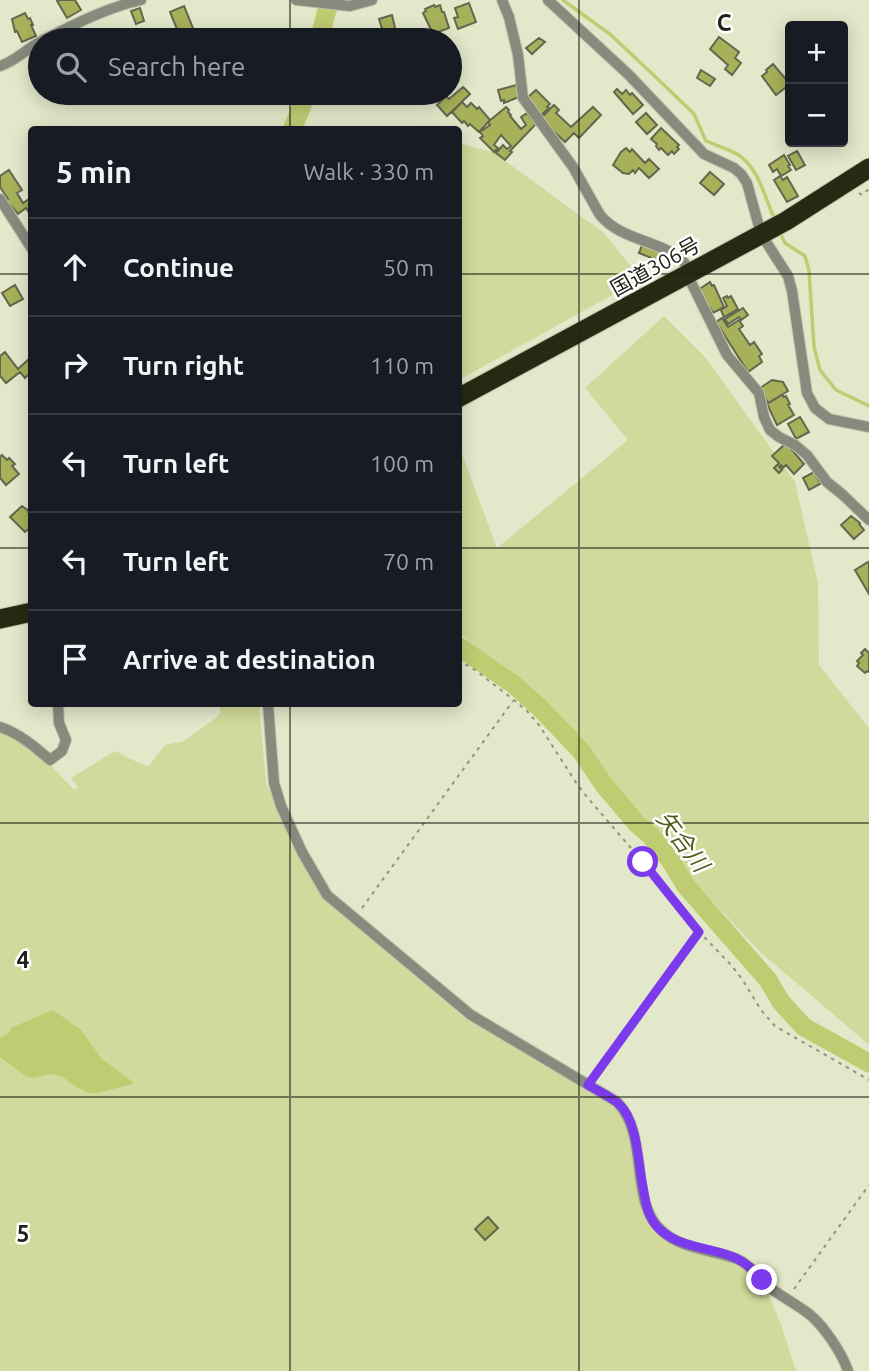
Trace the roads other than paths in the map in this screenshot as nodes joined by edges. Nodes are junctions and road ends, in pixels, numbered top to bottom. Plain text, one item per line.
1 (141, 0) edge
2 (297, 0) edge
3 (372, 0) edge
4 (502, 0) edge
5 (548, 0) edge
6 (69, 28) edge
7 (28, 48) edge
8 (0, 66) edge
9 (869, 168) edge
10 (0, 199) edge
11 (764, 232) junction
12 (28, 243) edge
13 (689, 273) junction
14 (462, 396) edge
15 (869, 427) edge
16 (869, 520) edge
17 (28, 613) edge
18 (0, 619) edge
19 (58, 707) edge
20 (268, 707) edge
21 (0, 727) edge
22 (848, 1371) edge

1 - 6 street
2 - 3 street
4 - 13 street
5 - 11 street
7 - 8 street
9 - 11 highway, 国道306号
10 - 12 street
11 - 13 highway, 国道306号
11 - 15 street
13 - 14 highway, 国道306号
13 - 16 street
17 - 18 highway
19 - 21 street
20 - 22 street

